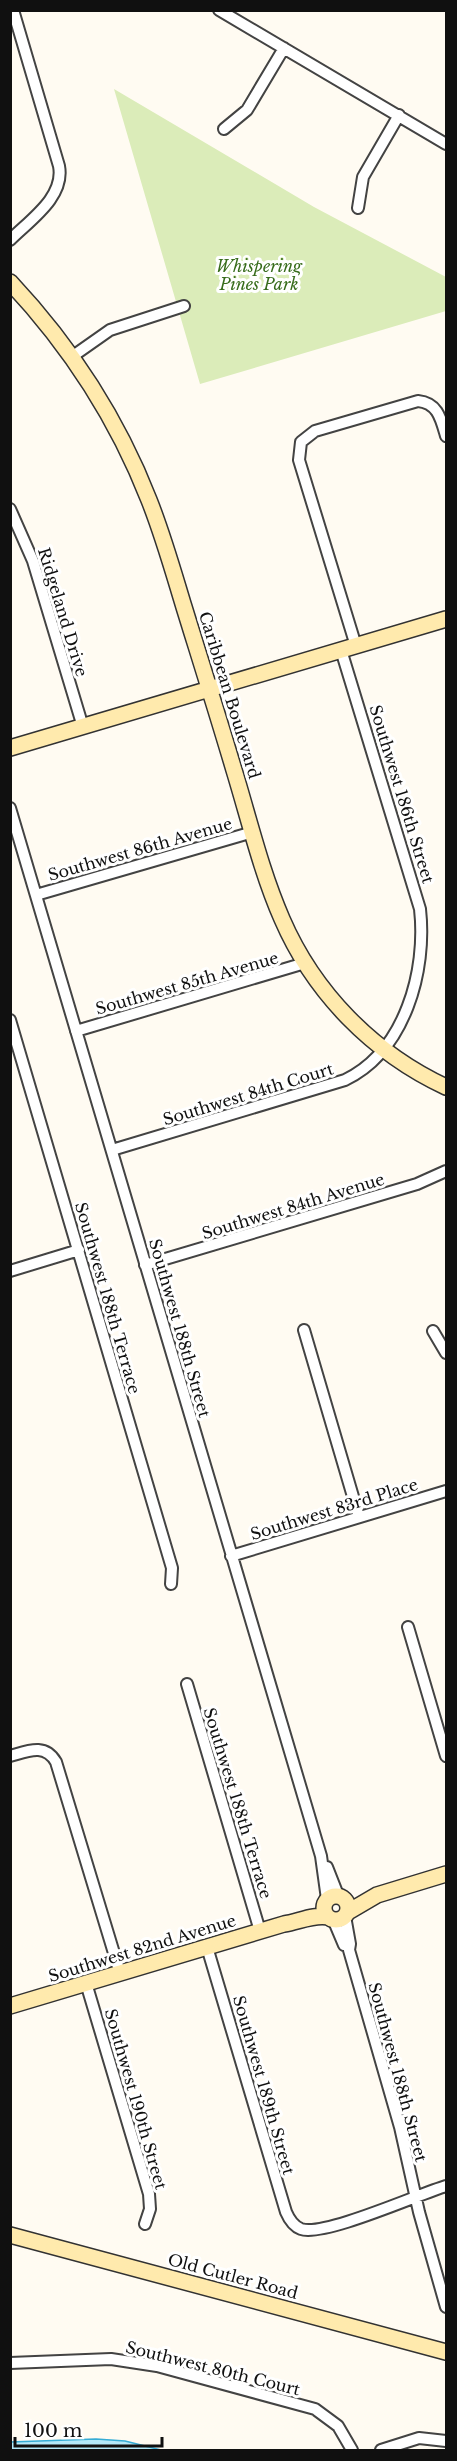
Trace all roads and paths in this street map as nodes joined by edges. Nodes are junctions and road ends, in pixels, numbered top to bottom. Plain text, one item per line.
1 (13, 10) edge
2 (219, 10) edge
3 (284, 48) junction
4 (399, 115) junction
5 (224, 129) dead end
6 (447, 144) edge
7 (358, 208) dead end
8 (10, 240) edge
9 (10, 282) edge
10 (184, 306) dead end
11 (73, 356) junction
12 (447, 436) edge
13 (10, 509) edge
14 (447, 619) edge
15 (348, 648) junction
16 (210, 689) junction
17 (82, 727) junction
18 (10, 748) edge
19 (10, 808) edge
20 (253, 832) junction
21 (36, 896) junction
22 (305, 963) junction
23 (10, 1020) edge
24 (76, 1031) junction
25 (382, 1048) junction
26 (447, 1087) edge
27 (112, 1150) junction
28 (447, 1171) edge
29 (79, 1251) junction
30 (145, 1265) junction
31 (10, 1271) edge
32 (304, 1330) dead end
33 (433, 1331) dead end
34 (447, 1353) edge
35 (447, 1491) edge
36 (359, 1517) junction
37 (231, 1556) junction
38 (171, 1584) dead end
39 (408, 1627) dead end
40 (187, 1684) dead end
41 (10, 1756) edge
42 (447, 1756) edge
43 (447, 1874) edge
44 (336, 1908) junction
45 (260, 1931) junction
46 (207, 1947) junction
47 (120, 1973) junction
48 (87, 1983) junction
49 (10, 2006) edge
50 (447, 2186) edge
51 (415, 2197) junction
52 (145, 2224) dead end
53 (10, 2235) edge
54 (447, 2307) edge
55 (447, 2352) edge
56 (10, 2363) edge
57 (447, 2441) edge
58 (352, 2451) edge
59 (381, 2451) edge

1 - 8 street
2 - 3 street
3 - 4 street
3 - 5 street
4 - 6 street
4 - 7 street
9 - 11 street, Caribbean Boulevard
10 - 11 street
11 - 16 street, Caribbean Boulevard
12 - 15 street, Southwest 186th Street
13 - 17 street, Ridgeland Drive
14 - 15 street
15 - 16 street
15 - 25 street, Southwest 186th Street
16 - 17 street
16 - 20 street, Caribbean Boulevard
17 - 18 street
19 - 21 street, Southwest 188th Street
20 - 21 street, Southwest 86th Avenue
20 - 22 street, Caribbean Boulevard
21 - 24 street, Southwest 188th Street
22 - 24 street, Southwest 85th Avenue
22 - 25 street, Caribbean Boulevard
23 - 29 street, Southwest 188th Terrace
24 - 27 street, Southwest 188th Street
25 - 26 street, Caribbean Boulevard
25 - 27 street, Southwest 84th Court
27 - 30 street, Southwest 188th Street
28 - 30 street, Southwest 84th Avenue
29 - 31 street
29 - 38 street, Southwest 188th Terrace
30 - 37 street, Southwest 188th Street
32 - 36 street
33 - 34 street
35 - 36 street, Southwest 83rd Place
36 - 37 street, Southwest 83rd Place
37 - 44 street, Southwest 188th Street
39 - 42 street
40 - 45 street, Southwest 188th Terrace
41 - 47 street
43 - 44 street, Southwest 82nd Avenue
44 - 45 street, Southwest 82nd Avenue
44 - 51 street, Southwest 188th Street
45 - 46 street, Southwest 82nd Avenue
46 - 47 street, Southwest 82nd Avenue
46 - 51 street, Southwest 189th Street
47 - 48 street, Southwest 82nd Avenue
48 - 49 street, Southwest 82nd Avenue
48 - 52 street, Southwest 190th Street
50 - 51 street
51 - 54 street, Southwest 188th Street
53 - 55 street, Old Cutler Road
56 - 58 street, Southwest 80th Court
57 - 59 street

